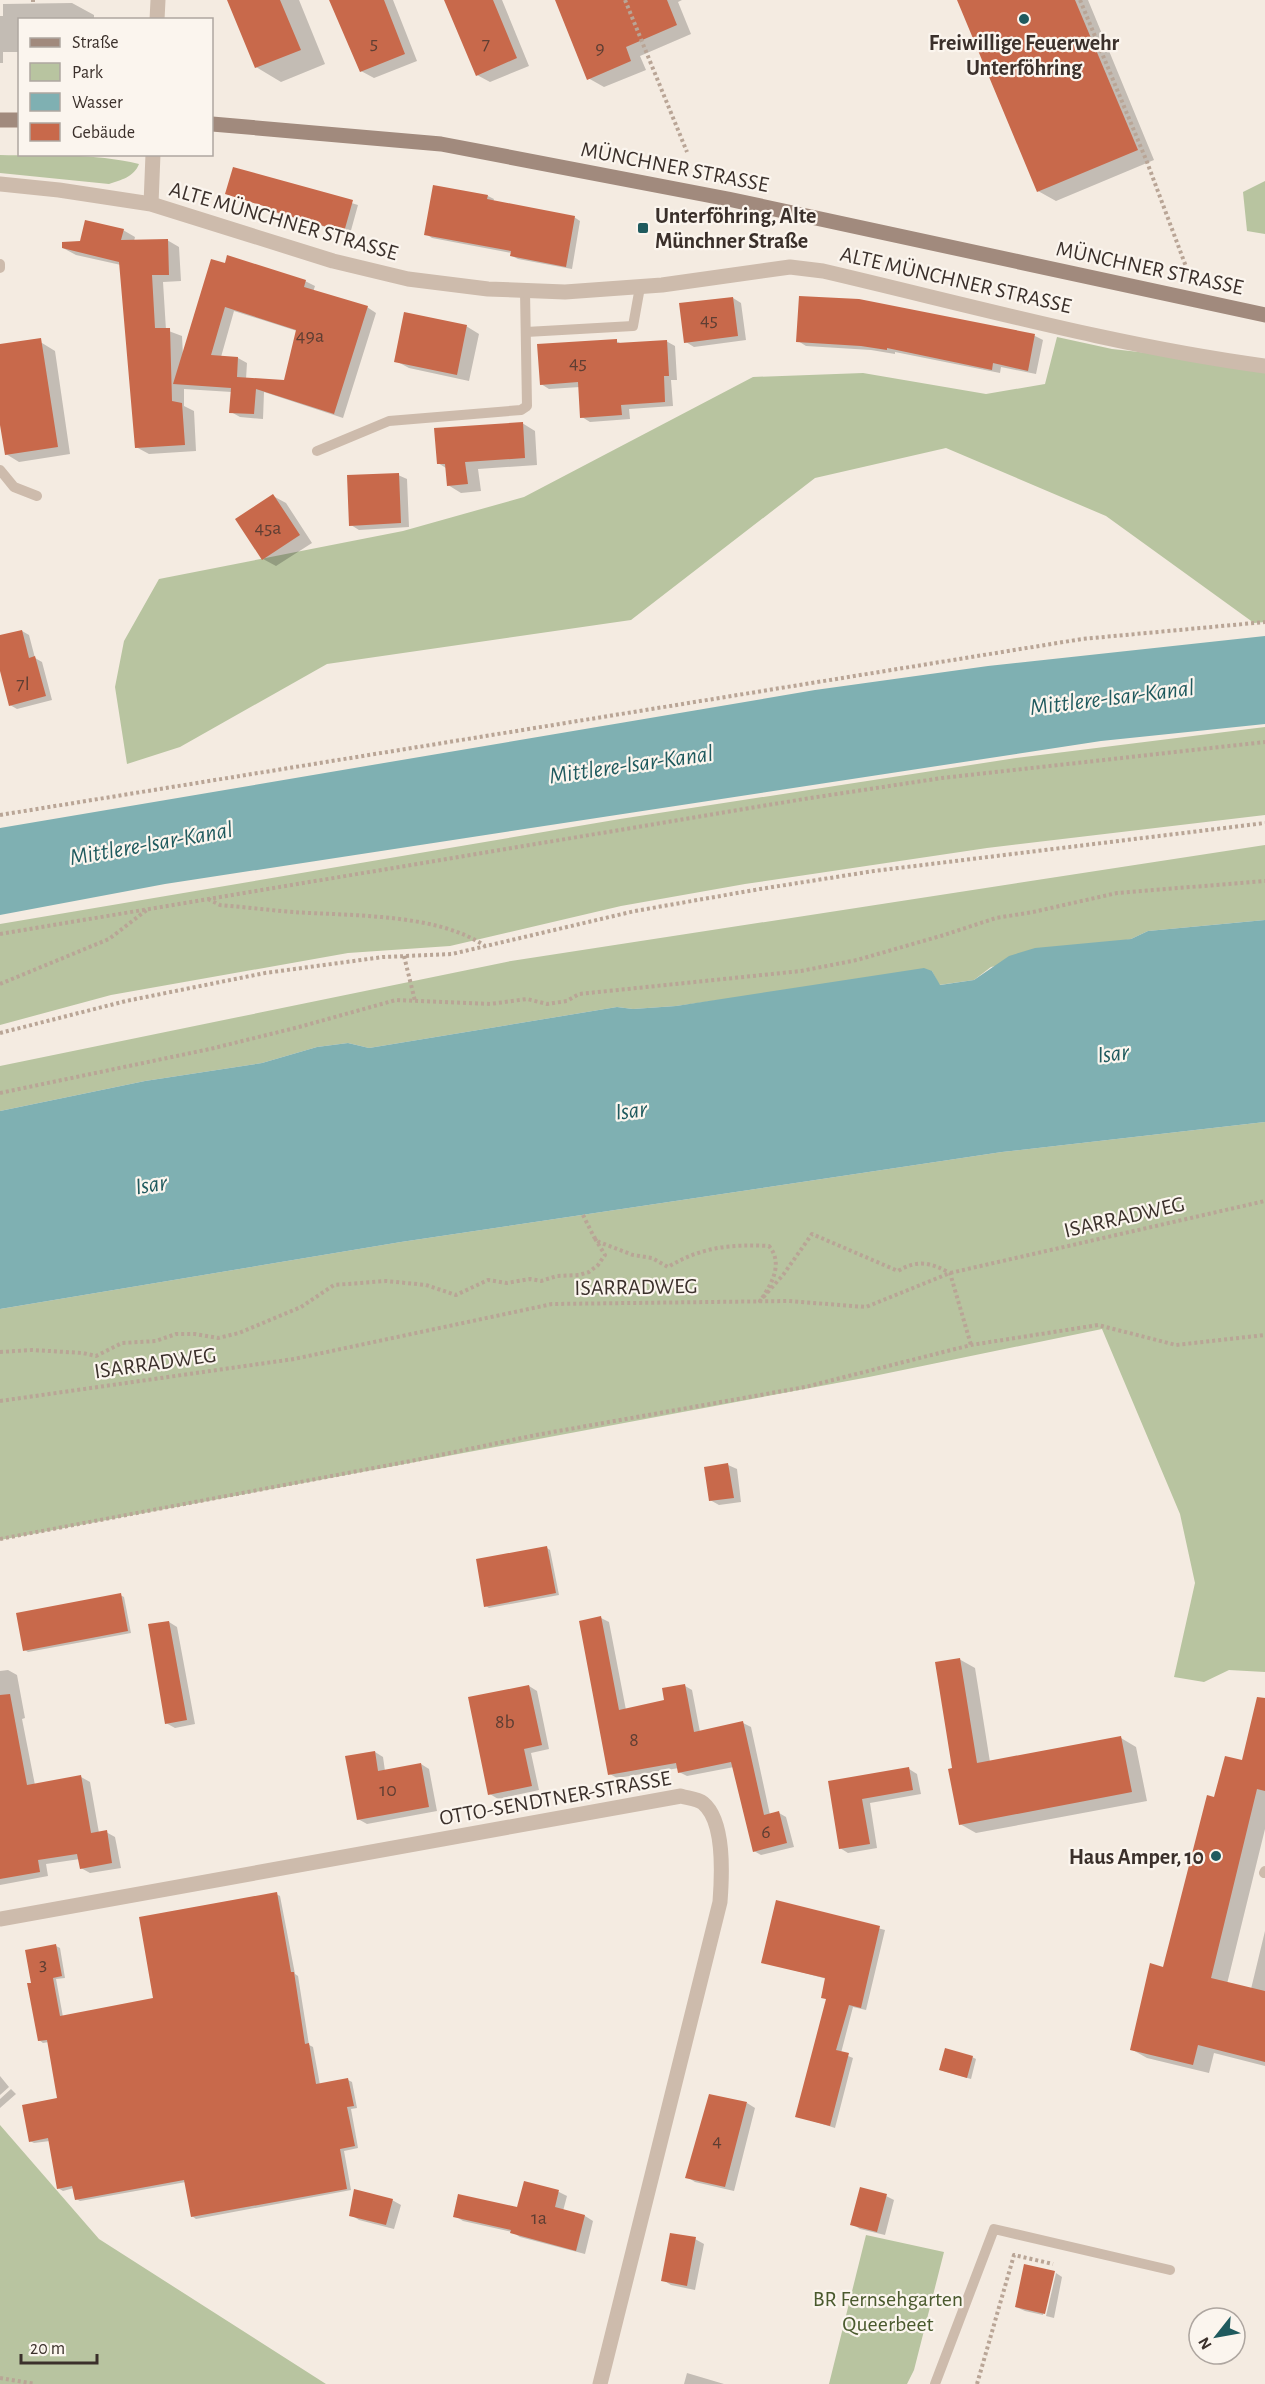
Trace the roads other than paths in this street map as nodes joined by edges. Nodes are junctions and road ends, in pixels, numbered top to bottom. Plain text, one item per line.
1 (158, 0) edge
2 (157, 18) edge
3 (0, 120) edge
4 (18, 120) edge
5 (213, 124) edge
6 (153, 156) edge
7 (0, 184) edge
8 (151, 204) junction
9 (640, 287) junction
10 (525, 291) junction
11 (1265, 315) edge
12 (526, 332) junction
13 (1265, 366) edge
14 (316, 451) dead end
15 (0, 470) edge
16 (37, 496) dead end
17 (0, 1919) edge
18 (1170, 2270) dead end
19 (600, 2384) edge
20 (935, 2384) edge

1 - 2 street
3 - 4 main road
5 - 11 main road, MÜNCHNER STRASSE
6 - 8 street
7 - 8 street, ALTE MÜNCHNER STRASSE
8 - 10 street, ALTE MÜNCHNER STRASSE
9 - 10 street, ALTE MÜNCHNER STRASSE
9 - 12 lane
9 - 13 street, ALTE MÜNCHNER STRASSE
10 - 12 lane
12 - 14 lane
15 - 16 lane
17 - 19 street, OTTO-SENDTNER-STRASSE
18 - 20 lane

